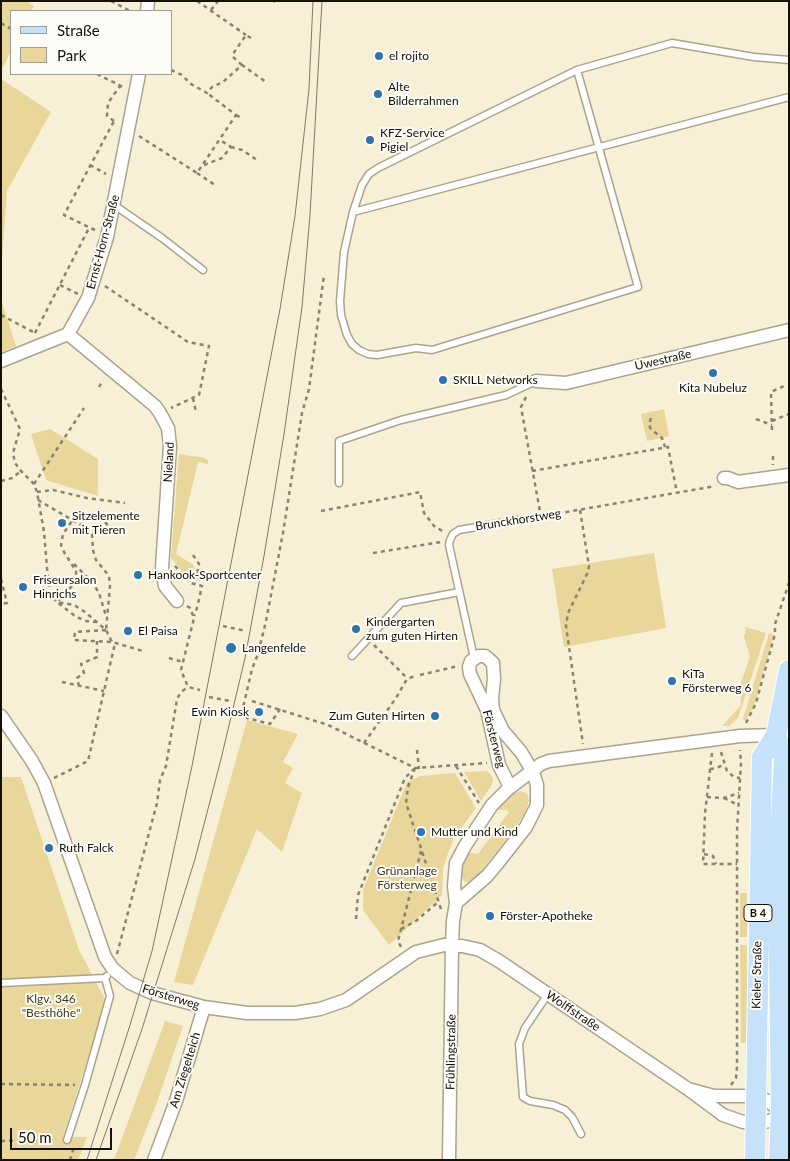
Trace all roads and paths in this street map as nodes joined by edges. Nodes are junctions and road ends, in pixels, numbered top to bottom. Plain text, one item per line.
1 (111, 1) edge
2 (197, 1) edge
3 (218, 1) edge
4 (128, 10) edge
5 (211, 10) junction
6 (246, 35) junction
7 (251, 38) dead end
8 (789, 60) edge
9 (242, 65) junction
10 (172, 70) edge
11 (577, 70) junction
12 (99, 75) edge
13 (138, 75) edge
14 (266, 82) dead end
15 (120, 86) junction
16 (207, 93) junction
17 (136, 94) junction
18 (789, 97) edge
19 (236, 115) junction
20 (242, 118) dead end
21 (114, 121) junction
22 (129, 128) junction
23 (220, 140) junction
24 (231, 147) junction
25 (599, 147) junction
26 (257, 160) dead end
27 (202, 165) junction
28 (90, 166) junction
29 (197, 173) junction
30 (119, 181) junction
31 (215, 185) dead end
32 (114, 205) junction
33 (353, 212) junction
34 (89, 228) junction
35 (107, 237) junction
36 (203, 270) dead end
37 (324, 275) dead end
38 (95, 280) junction
39 (60, 285) junction
40 (88, 298) junction
41 (1, 315) edge
42 (789, 330) edge
43 (68, 334) junction
44 (1, 361) edge
45 (536, 381) junction
46 (786, 385) dead end
47 (2, 391) edge
48 (193, 398) junction
49 (84, 408) dead end
50 (196, 412) dead end
51 (160, 413) junction
52 (789, 414) edge
53 (651, 418) dead end
54 (756, 419) dead end
55 (772, 423) junction
56 (772, 430) dead end
57 (665, 447) junction
58 (20, 471) junction
59 (532, 471) junction
60 (789, 475) edge
61 (724, 478) dead end
62 (1, 480) edge
63 (340, 483) dead end
64 (34, 484) junction
65 (710, 487) dead end
66 (37, 492) junction
67 (677, 493) junction
68 (38, 500) junction
69 (125, 503) dead end
70 (580, 510) junction
71 (321, 511) dead end
72 (540, 517) junction
73 (516, 520) joint
74 (72, 521) junction
75 (109, 531) dead end
76 (450, 539) junction
77 (163, 553) junction
78 (373, 553) dead end
79 (193, 556) dead end
80 (71, 562) junction
81 (1, 579) edge
82 (789, 583) edge
83 (195, 584) junction
84 (459, 592) junction
85 (176, 601) joint
86 (57, 602) junction
87 (1, 604) edge
88 (107, 618) junction
89 (194, 618) junction
90 (97, 622) junction
91 (223, 626) dead end
92 (106, 630) junction
93 (246, 631) dead end
94 (96, 642) junction
95 (113, 643) junction
96 (377, 648) dead end
97 (143, 651) dead end
98 (352, 656) dead end
99 (169, 658) dead end
100 (474, 658) junction
101 (183, 662) junction
102 (456, 666) dead end
103 (789, 670) edge
104 (420, 675) dead end
105 (415, 676) dead end
106 (407, 679) junction
107 (62, 682) dead end
108 (79, 686) junction
109 (188, 687) junction
110 (200, 690) dead end
111 (104, 691) junction
112 (208, 697) dead end
113 (252, 701) dead end
114 (230, 702) dead end
115 (280, 709) junction
116 (1, 716) edge
117 (746, 724) dead end
118 (781, 724) edge
119 (364, 743) junction
120 (739, 743) dead end
121 (417, 750) dead end
122 (730, 751) dead end
123 (720, 752) junction
124 (585, 756) junction
125 (498, 761) junction
126 (724, 764) junction
127 (456, 766) junction
128 (415, 768) junction
129 (419, 769) junction
130 (710, 769) junction
131 (533, 772) junction
132 (740, 778) junction
133 (44, 783) junction
134 (510, 787) junction
135 (739, 793) junction
136 (707, 797) junction
137 (724, 798) junction
138 (738, 805) junction
139 (486, 815) junction
140 (422, 849) junction
141 (703, 854) junction
142 (716, 864) junction
143 (737, 864) junction
144 (784, 884) edge
145 (439, 902) junction
146 (456, 903) junction
147 (356, 919) dead end
148 (453, 921) junction
149 (401, 929) junction
150 (452, 945) junction
151 (406, 957) junction
152 (779, 973) junction
153 (109, 974) junction
154 (1, 982) edge
155 (789, 992) edge
156 (548, 994) junction
157 (204, 1007) junction
158 (784, 1031) edge
159 (1, 1084) edge
160 (84, 1085) junction
161 (730, 1088) dead end
162 (688, 1089) junction
163 (756, 1096) junction
164 (781, 1111) junction
165 (756, 1123) junction
166 (581, 1134) dead end
167 (67, 1140) joint
168 (1, 1141) edge
169 (154, 1160) edge
170 (449, 1160) edge
171 (755, 1160) edge
172 (779, 1160) edge

1 - 4 path
2 - 5 path
3 - 5 path
5 - 6 path
6 - 7 path
6 - 9 path
8 - 11 lane
9 - 14 path
9 - 16 path
10 - 16 path
11 - 25 lane
11 - 33 lane
12 - 15 path
13 - 17 street, Ernst-Horn-Straße
15 - 17 path
15 - 21 path
16 - 19 path
17 - 22 street, Ernst-Horn-Straße
18 - 25 lane
19 - 20 path
19 - 23 path
21 - 22 path
21 - 28 path
22 - 29 path
22 - 30 street, Ernst-Horn-Straße
23 - 24 path
23 - 27 path
24 - 26 path
24 - 27 path
25 - 33 lane
25 - 33 lane
27 - 29 path
28 - 30 path
28 - 34 path
29 - 31 path
30 - 32 street, Ernst-Horn-Straße
32 - 35 street, Ernst-Horn-Straße
32 - 36 lane
34 - 35 path
34 - 39 path
35 - 38 street, Ernst-Horn-Straße
37 - 115 path
38 - 40 street, Ernst-Horn-Straße
38 - 48 path
39 - 40 path
39 - 41 path
40 - 43 street, Ernst-Horn-Straße
42 - 45 street, Uwestraße
43 - 44 street
43 - 51 street, Nieland
45 - 59 path
45 - 63 lane
46 - 55 path
47 - 58 path
48 - 50 path
48 - 51 path
49 - 64 path
51 - 77 street, Nieland
52 - 55 path
53 - 57 path
54 - 55 path
55 - 56 path
57 - 59 path
57 - 67 path
58 - 62 path
58 - 64 path
59 - 72 path
60 - 61 street
64 - 66 path
65 - 67 path, Brunckhorstweg
66 - 68 path
66 - 69 path
67 - 70 path, Brunckhorstweg
68 - 74 path
68 - 86 path
70 - 72 path, Brunckhorstweg
70 - 124 path
71 - 76 path
72 - 73 path, Brunckhorstweg
73 - 76 lane, Brunckhorstweg
74 - 75 path
74 - 80 path
74 - 88 path
76 - 78 path
76 - 84 lane
77 - 83 path
77 - 85 street, Nieland
79 - 83 path
80 - 86 path
80 - 88 path
81 - 87 path
82 - 117 path
83 - 89 path
84 - 98 lane
84 - 100 lane
85 - 89 path
86 - 90 path
86 - 90 path
88 - 92 path
89 - 101 path
90 - 92 path
91 - 93 path
92 - 94 path
92 - 95 path
94 - 95 path
94 - 108 path
95 - 97 path
95 - 111 path
96 - 106 path
99 - 101 path
100 - 125 street, Försterweg
100 - 131 street, Försterweg
101 - 109 path
102 - 104 path
103 - 118 main road, Kieler Straße / B 4
105 - 106 path
106 - 119 path
107 - 108 path
108 - 111 path
109 - 110 path
109 - 153 path
111 - 133 path
112 - 114 path
113 - 115 path
115 - 119 path
116 - 133 street, Försterweg
118 - 124 street, Försterweg
118 - 144 main road, Kieler Straße / B 4
118 - 163 main road, Kieler Straße / B 4
119 - 128 path
120 - 132 path
121 - 129 path
122 - 123 path
123 - 126 path
123 - 130 path
124 - 131 street, Försterweg
125 - 127 path
125 - 134 street, Försterweg
126 - 130 path
126 - 132 path
127 - 129 path
127 - 139 path
128 - 129 path
128 - 140 path
128 - 147 path
130 - 136 path
131 - 134 street, Försterweg
131 - 146 street, Försterweg
132 - 135 path
133 - 153 street, Försterweg
134 - 139 street, Försterweg
135 - 137 path
135 - 138 path
136 - 137 path
136 - 141 path
137 - 138 path
138 - 143 path
139 - 146 street, Försterweg
140 - 145 path
140 - 149 path
141 - 142 path
141 - 142 path
142 - 143 path
143 - 161 path
144 - 152 main road, Kieler Straße / B 4
145 - 148 path
145 - 149 path
146 - 148 street, Försterweg
148 - 150 street, Försterweg
149 - 151 path
150 - 151 street, Försterweg
150 - 156 street, Wolffstraße
150 - 170 street, Frühlingstraße
151 - 157 street, Försterweg
152 - 155 street
152 - 158 main road, Kieler Straße / B 4
153 - 154 lane
153 - 157 street, Försterweg
153 - 160 lane
156 - 162 street, Wolffstraße
156 - 166 lane
157 - 169 street, Am Ziegelteich
158 - 164 main road, Kieler Straße / B 4
159 - 160 path
160 - 167 lane
162 - 163 street, Wolffstraße
162 - 165 street, Wolffstraße
163 - 164 street, Wolffstraße
163 - 165 main road, Kieler Straße / B 4
164 - 165 street
164 - 172 main road, Kieler Straße / B 4
165 - 171 main road, Kieler Straße / B 4
167 - 168 path

